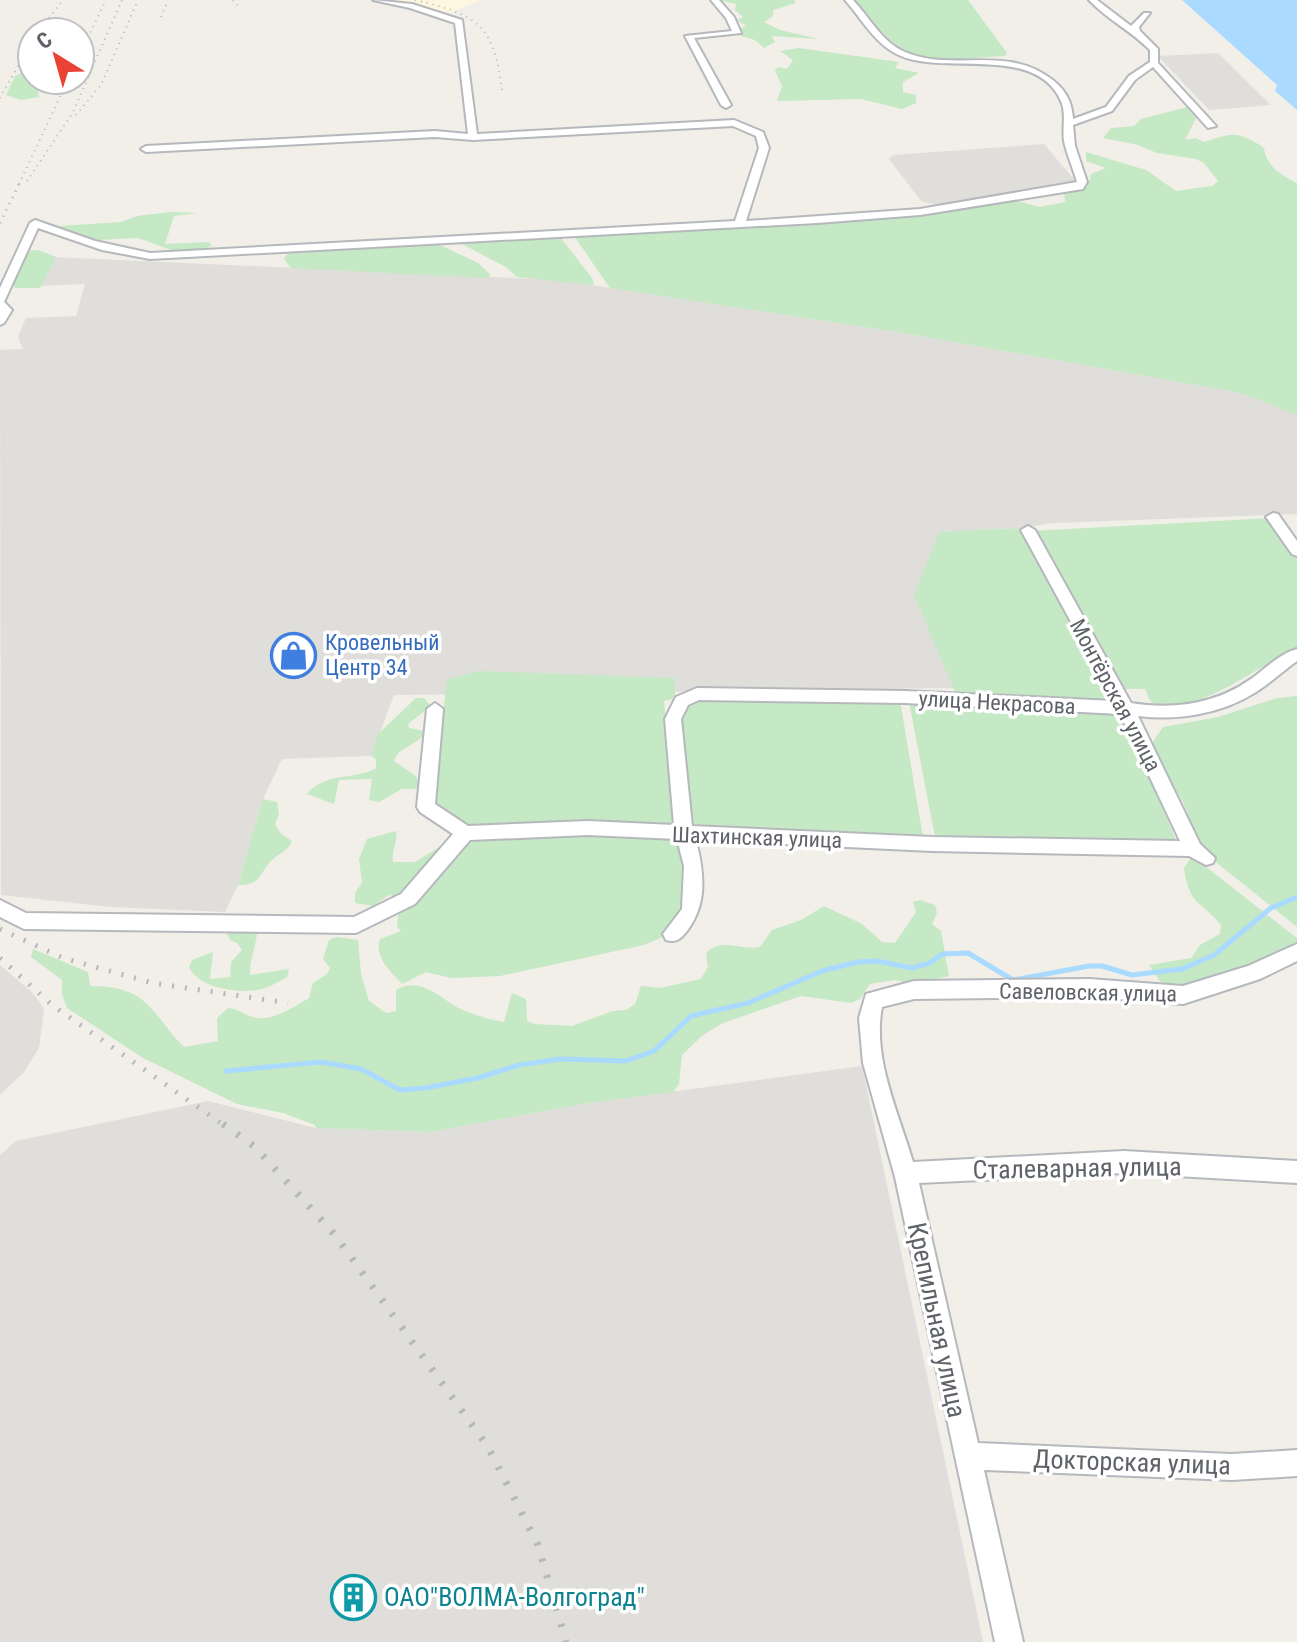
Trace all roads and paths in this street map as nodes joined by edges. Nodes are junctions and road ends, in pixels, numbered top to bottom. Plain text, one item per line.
1 (377, 0) edge
2 (715, 0) edge
3 (849, 0) edge
4 (1093, 0) edge
5 (1147, 15) dead end
6 (1136, 32) junction
7 (1154, 63) junction
8 (726, 105) dead end
9 (1069, 123) junction
10 (1211, 126) dead end
11 (473, 137) junction
12 (146, 149) dead end
13 (739, 225) junction
14 (0, 302) edge
15 (1, 320) edge
16 (1273, 517) dead end
17 (1028, 530) dead end
18 (1297, 551) edge
19 (1297, 654) edge
20 (1126, 708) junction
21 (435, 709) dead end
22 (465, 833) junction
23 (684, 834) junction
24 (1200, 854) joint
25 (0, 908) edge
26 (673, 934) dead end
27 (1297, 952) edge
28 (873, 1000) joint
29 (1297, 1172) edge
30 (905, 1173) junction
31 (968, 1456) junction
32 (1297, 1463) edge
33 (1009, 1642) edge

1 - 11 street
2 - 8 street
3 - 9 street
4 - 6 street
5 - 6 street
6 - 7 street
7 - 9 street
7 - 10 street
9 - 13 street
11 - 12 street
11 - 13 street
13 - 14 street
14 - 15 street
16 - 18 street
17 - 20 street, Монтёрская улица
19 - 20 street, улица Некрасова
20 - 23 street, улица Некрасова
20 - 24 street, Монтёрская улица
21 - 22 street
22 - 23 street, Шахтинская улица
22 - 25 street
23 - 24 street, Шахтинская улица
23 - 26 street
27 - 28 street, Савеловская улица
28 - 30 street, Крепильная улица
29 - 30 street, Сталеварная улица
30 - 31 street, Крепильная улица
31 - 32 street, Докторская улица
31 - 33 street, Крепильная улица

